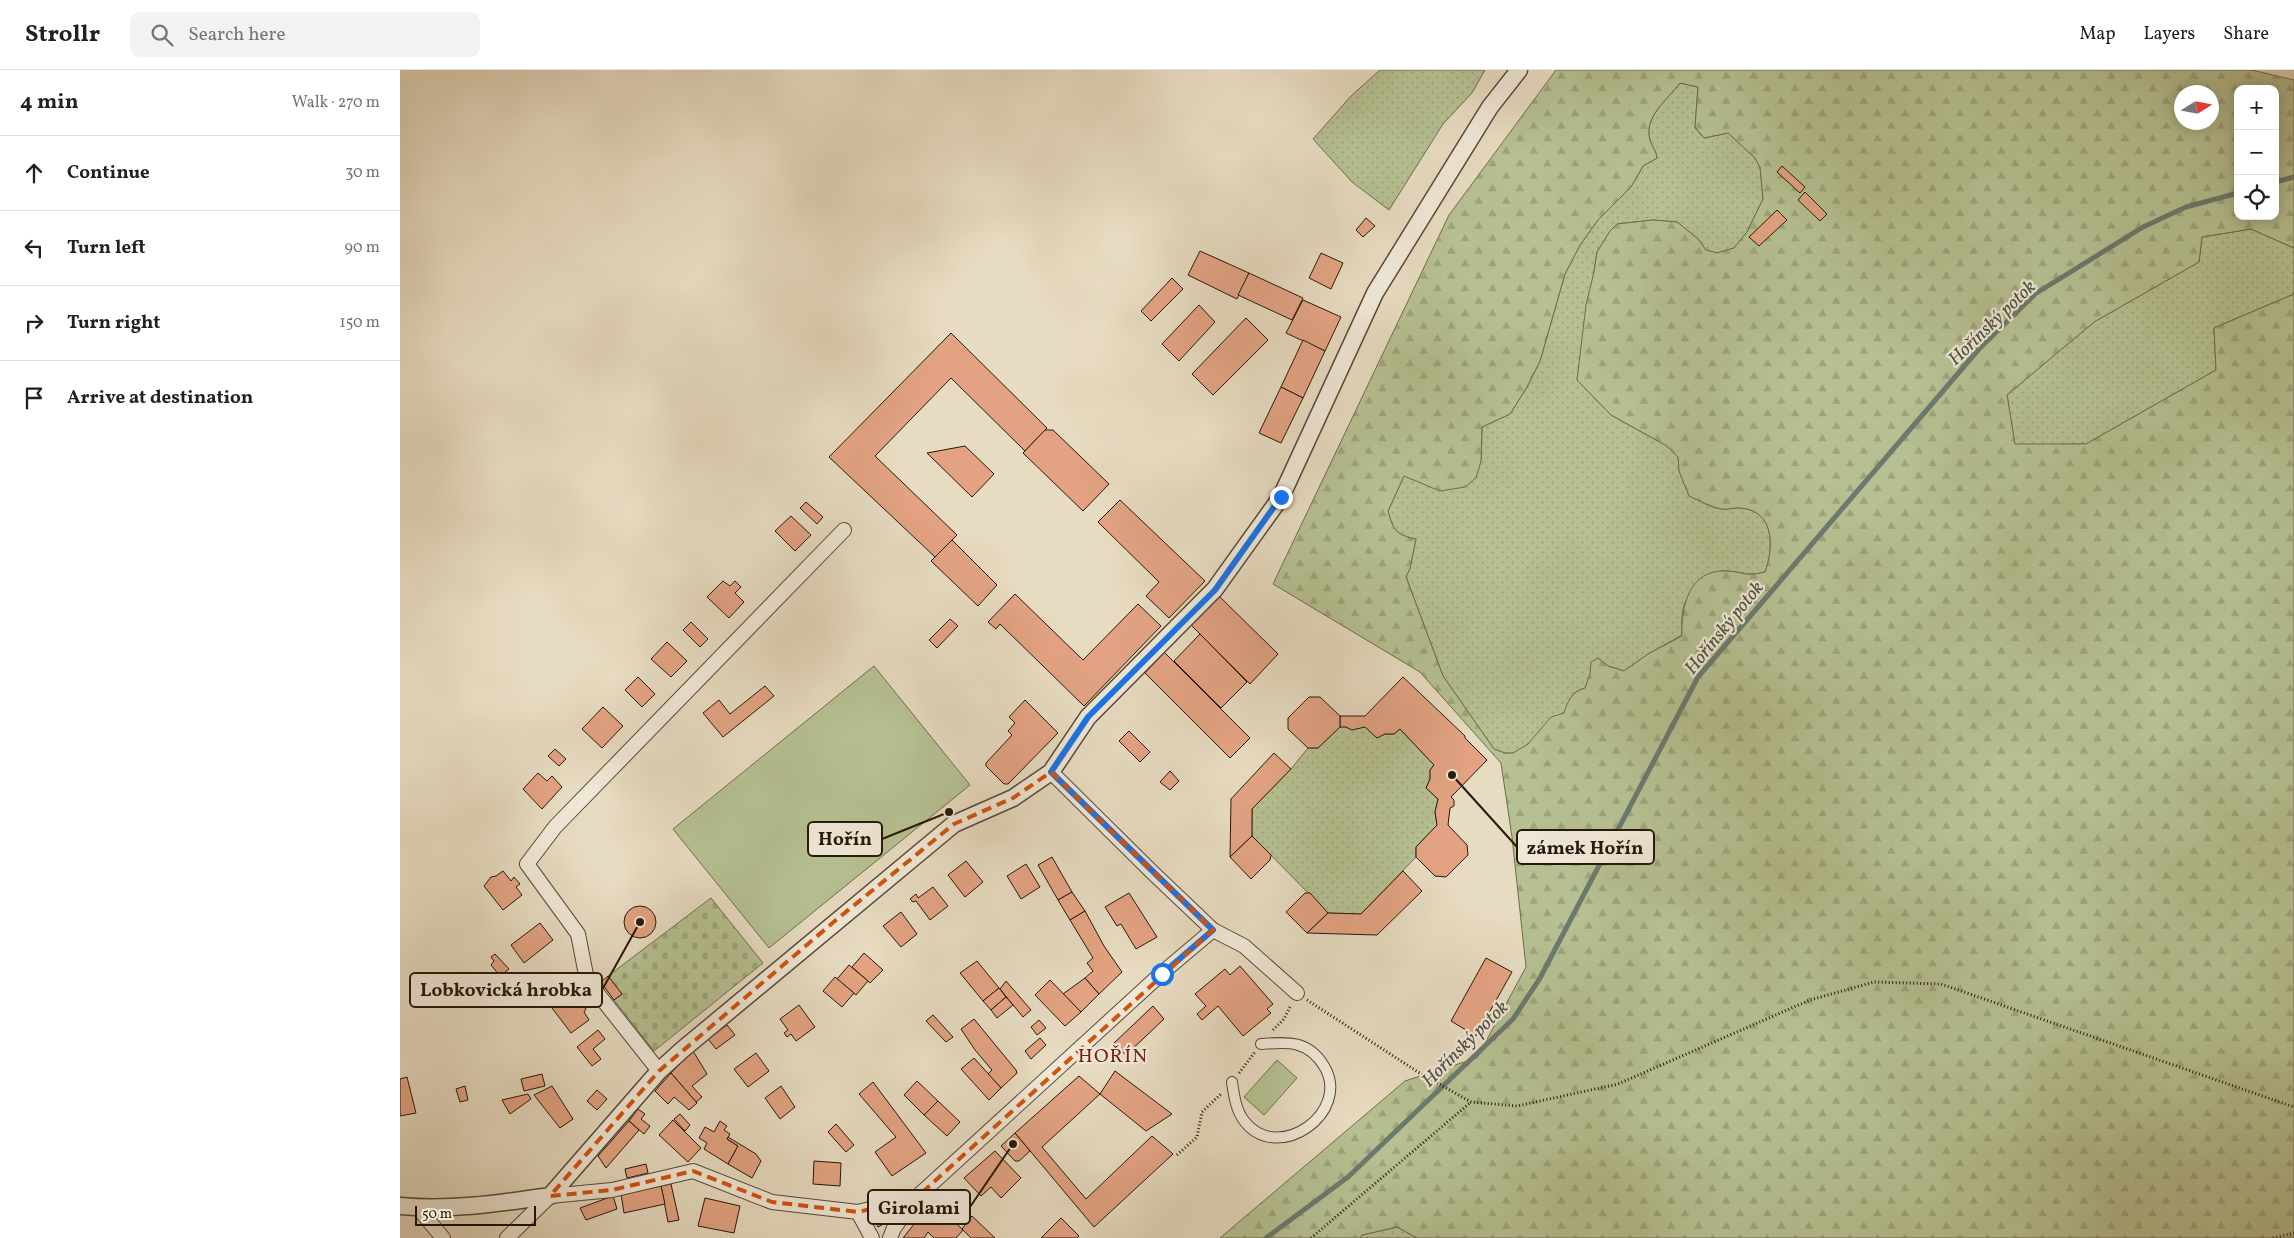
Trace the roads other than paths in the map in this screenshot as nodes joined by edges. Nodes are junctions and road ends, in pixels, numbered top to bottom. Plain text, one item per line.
1 (1519, 70) edge
2 (844, 530) dead end
3 (1051, 772) junction
4 (1213, 930) junction
5 (1297, 993) road end
6 (1261, 1044) dead end
7 (659, 1070) junction
8 (1232, 1082) dead end
9 (550, 1196) junction
10 (917, 1197) junction
11 (400, 1206) edge
12 (418, 1208) junction
13 (858, 1212) junction
14 (443, 1238) edge
15 (507, 1238) edge
16 (872, 1238) edge
17 (890, 1238) edge

1 - 3 street
2 - 7 street
3 - 4 street
3 - 7 street
4 - 5 street
4 - 10 street
6 - 8 street
7 - 9 street
9 - 12 street
9 - 13 street
9 - 15 street
10 - 13 street
10 - 17 street
11 - 12 street
12 - 14 street
13 - 16 street

